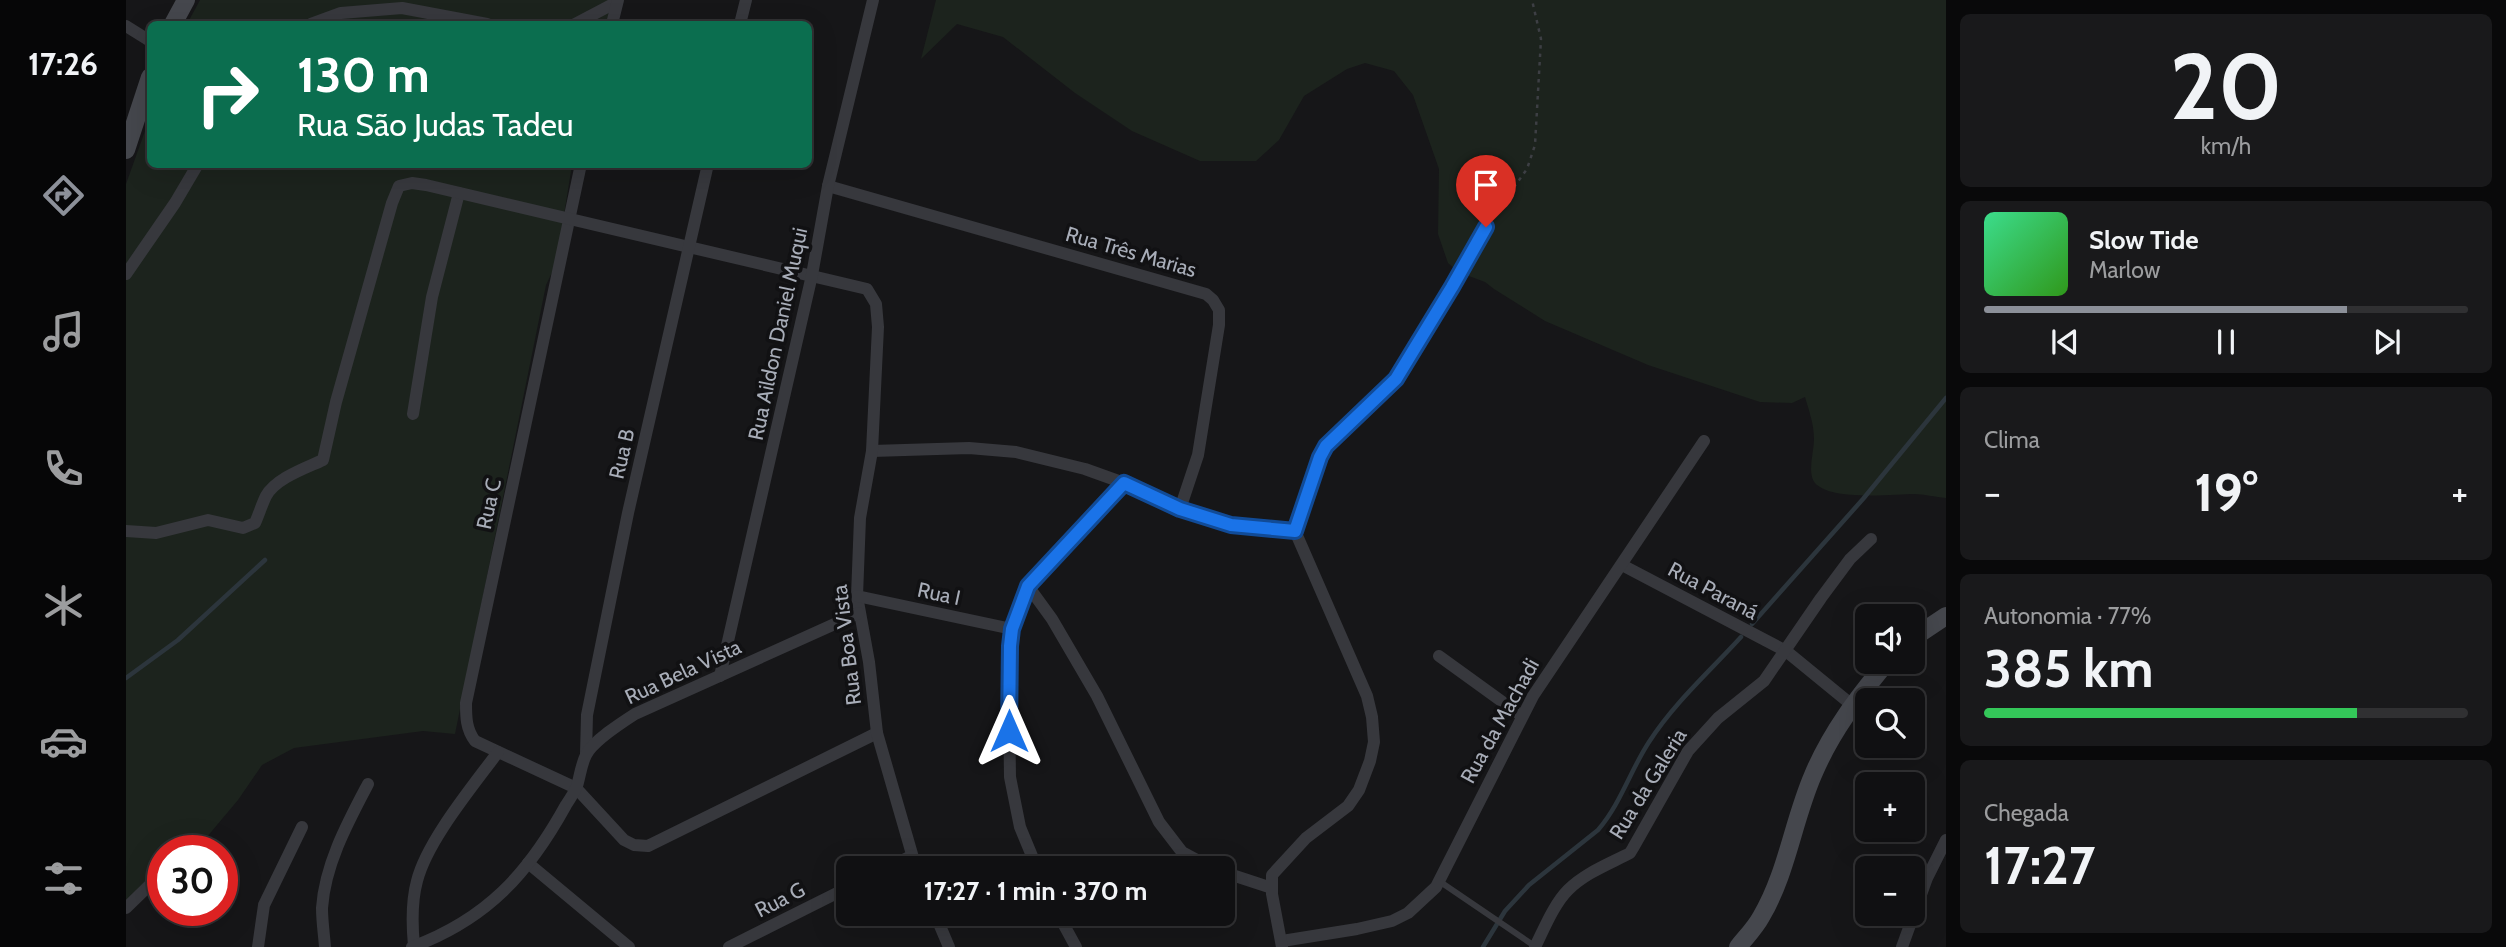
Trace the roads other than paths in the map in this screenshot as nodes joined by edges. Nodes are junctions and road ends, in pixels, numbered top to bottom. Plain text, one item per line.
1 (186, 0) edge
2 (746, 0) edge
3 (873, 0) edge
4 (618, 1) edge
5 (175, 21) edge
6 (319, 21) edge
7 (471, 21) edge
8 (581, 21) edge
9 (613, 21) edge
10 (741, 21) edge
11 (126, 26) edge
12 (147, 39) edge
13 (147, 86) edge
14 (126, 150) edge
15 (196, 168) edge
16 (580, 168) edge
17 (707, 168) edge
18 (828, 186) junction
19 (459, 193) junction
20 (569, 219) junction
21 (1486, 227) road end
22 (688, 248) junction
23 (126, 274) edge
24 (812, 275) junction
25 (413, 414) dead end
26 (1704, 441) dead end
27 (872, 452) junction
28 (1124, 483) junction
29 (1180, 509) junction
30 (126, 531) edge
31 (1295, 531) junction
32 (1871, 538) dead end
33 (1622, 565) junction
34 (1028, 586) junction
35 (857, 596) junction
36 (859, 613) junction
37 (1946, 615) edge
38 (1012, 629) junction
39 (1925, 630) edge
40 (1786, 651) junction
41 (1439, 656) dead end
42 (1877, 674) edge
43 (720, 676) junction
44 (1852, 705) junction
45 (1522, 716) junction
46 (877, 733) junction
47 (498, 752) junction
48 (586, 754) junction
49 (368, 784) dead end
50 (576, 788) junction
51 (302, 827) dead end
52 (1946, 840) edge
53 (912, 856) edge
54 (1032, 856) edge
55 (1190, 856) edge
56 (528, 863) junction
57 (1235, 876) edge
58 (1439, 881) junction
59 (147, 888) edge
60 (1272, 888) junction
61 (836, 894) edge
62 (126, 908) edge
63 (940, 926) edge
64 (1065, 926) edge
65 (447, 941) edge
66 (1282, 944) edge
67 (258, 947) edge
68 (325, 947) edge
69 (413, 947) edge
70 (629, 947) edge
71 (729, 947) edge
72 (950, 947) edge
73 (1076, 947) edge
74 (1535, 947) edge
75 (1738, 947) edge
76 (1902, 947) edge

1 - 5 street
2 - 10 street
3 - 18 street, Rua Aildon Daniel Muqui
4 - 8 street
4 - 9 street
6 - 7 street
11 - 12 street
13 - 14 street
15 - 23 street
16 - 20 street, Rua C
17 - 22 street, Rua B
18 - 24 street, Rua Aildon Daniel Muqui
18 - 29 street, Rua Três Marias
19 - 20 street
19 - 25 street
19 - 30 street
20 - 22 street
20 - 47 street, Rua C
21 - 31 street
22 - 24 street
22 - 48 street, Rua B
24 - 27 street, Rua Boa Vista
24 - 43 street, Rua Aildon Daniel Muqui
26 - 33 street, Rua da Machadi
27 - 28 street
27 - 35 street, Rua Boa Vista
28 - 29 street
28 - 34 street
29 - 31 street
31 - 60 street
32 - 40 street, Rua da Galeria
33 - 40 street, Rua Paraná
33 - 45 street, Rua da Machadi
34 - 38 street
34 - 55 street
35 - 36 street, Rua Boa Vista
35 - 38 street, Rua I
36 - 43 street, Rua Bela Vista
36 - 46 street, Rua Boa Vista
37 - 39 street
38 - 54 street
40 - 44 street, Rua Paraná
40 - 74 street, Rua da Galeria
41 - 45 street
42 - 44 street
43 - 48 street, Rua Bela Vista
44 - 75 street
45 - 58 street, Rua da Machadi
46 - 50 street
46 - 53 street, Rua Boa Vista
47 - 50 street, Rua C
47 - 69 street
48 - 50 street
49 - 68 street
50 - 56 street
51 - 67 street
52 - 76 street
56 - 65 street
56 - 70 street
57 - 60 street
58 - 66 street, Rua da Machadi
58 - 74 lane
59 - 62 street
60 - 66 street
61 - 71 street, Rua G
63 - 72 street
64 - 73 street
65 - 69 street

